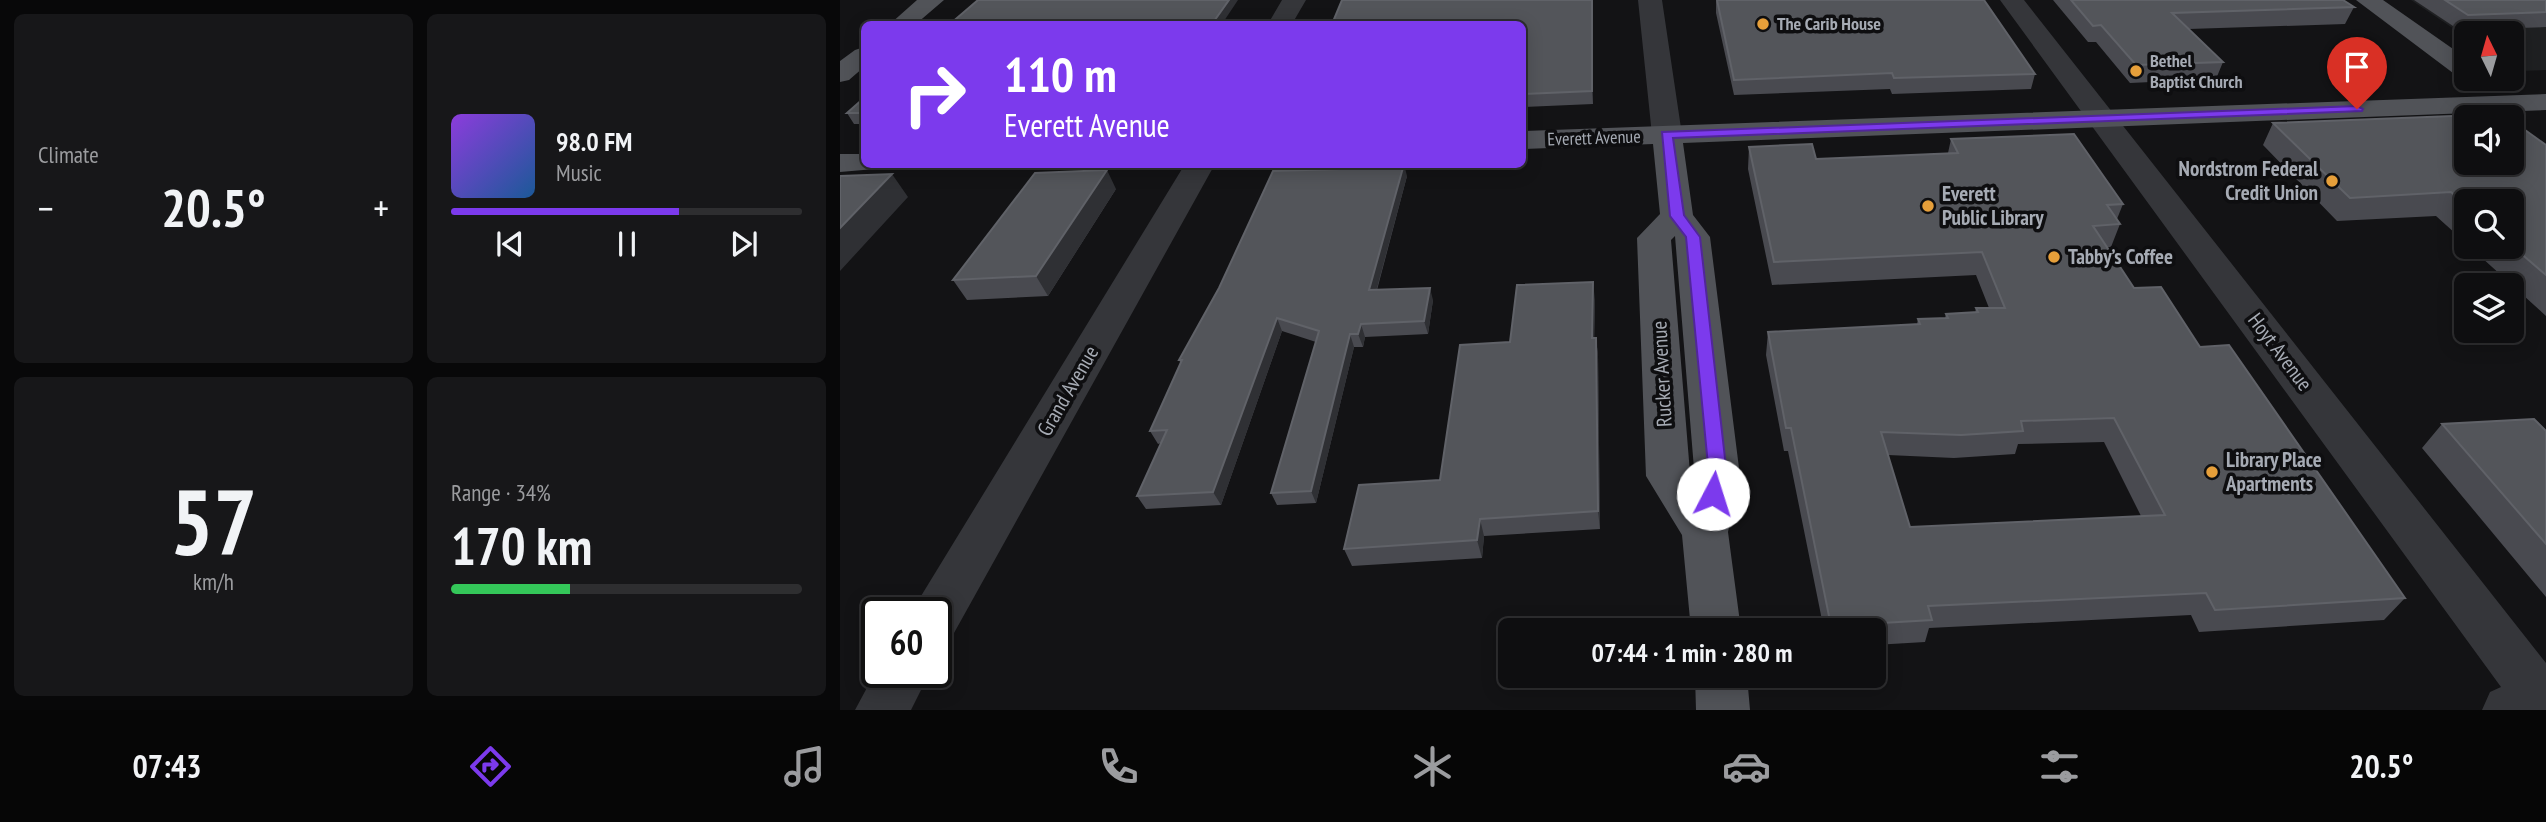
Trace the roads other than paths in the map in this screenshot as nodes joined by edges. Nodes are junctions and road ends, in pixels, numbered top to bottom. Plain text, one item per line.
1 (932, 0) edge
2 (1294, 0) edge
3 (1650, 0) edge
4 (2012, 0) edge
5 (2368, 0) edge
6 (906, 21) edge
7 (1282, 21) edge
8 (861, 58) edge
9 (2454, 61) edge
10 (840, 75) edge
11 (2495, 91) edge
12 (2546, 102) edge
13 (2512, 103) junction
14 (2104, 119) junction
15 (2546, 128) edge
16 (1667, 135) junction
17 (1526, 140) edge
18 (840, 163) edge
19 (861, 163) edge
20 (1198, 168) edge
21 (948, 597) edge
22 (1715, 618) edge
23 (895, 688) edge
24 (1722, 688) edge
25 (2546, 706) edge
26 (882, 710) edge
27 (1723, 710) edge
28 (2509, 710) edge

1 - 6 main road
2 - 7 street
3 - 16 street, Rucker Avenue
4 - 14 street, Hoyt Avenue
5 - 9 main road
8 - 10 main road
11 - 13 main road
12 - 13 main road, Everett Avenue
13 - 14 main road, Everett Avenue
13 - 15 main road
14 - 16 main road, Everett Avenue
14 - 25 street, Hoyt Avenue
16 - 17 main road, Everett Avenue
16 - 22 main road, Rucker Avenue
18 - 19 main road
20 - 21 street, Grand Avenue
23 - 26 street
24 - 27 main road
25 - 28 street

